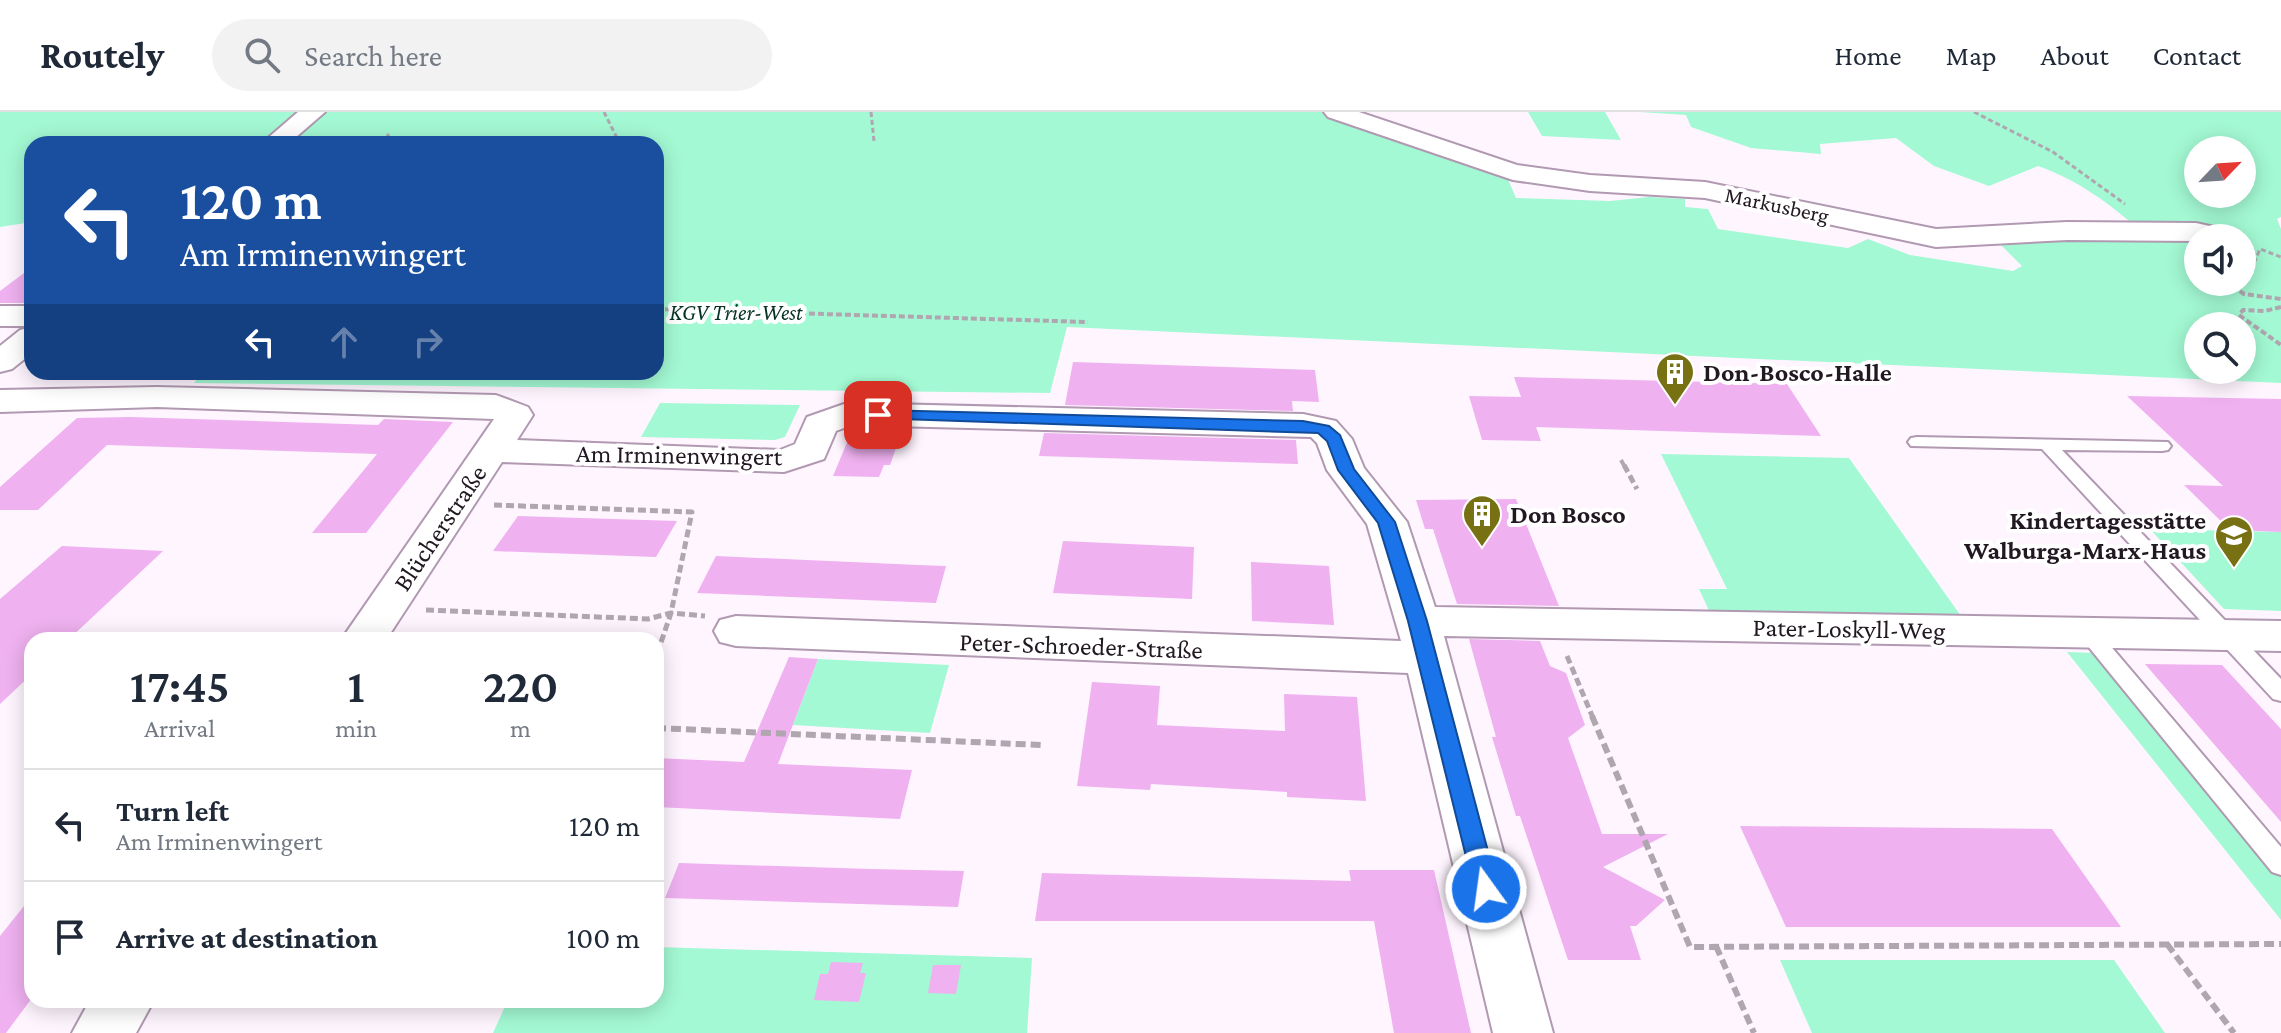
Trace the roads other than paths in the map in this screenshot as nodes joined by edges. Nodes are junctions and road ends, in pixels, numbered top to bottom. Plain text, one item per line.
1 (313, 112) edge
2 (1336, 112) edge
3 (283, 136) edge
4 (2184, 232) edge
5 (0, 316) edge
6 (24, 316) edge
7 (24, 343) edge
8 (0, 362) edge
9 (0, 401) edge
10 (1917, 442) dead end
11 (2048, 445) junction
12 (2162, 446) dead end
13 (492, 450) junction
14 (736, 631) road end
15 (368, 632) edge
16 (2225, 634) junction
17 (2090, 635) junction
18 (2281, 636) edge
19 (1422, 640) junction
20 (2281, 693) edge
21 (2281, 865) edge
22 (119, 1008) edge
23 (102, 1033) edge
24 (1523, 1033) edge

1 - 3 street
2 - 4 street, Markusberg
5 - 6 street
7 - 8 street
9 - 13 street, Blücherstraße
10 - 11 lane
11 - 12 lane
11 - 16 lane
13 - 15 street, Blücherstraße
13 - 19 street, Am Irminenwingert
14 - 19 street, Peter-Schroeder-Straße
16 - 17 street, Pater-Loskyll-Weg
16 - 18 street, Pater-Loskyll-Weg
16 - 20 lane
17 - 19 street, Pater-Loskyll-Weg
17 - 21 lane
19 - 24 street
22 - 23 street

